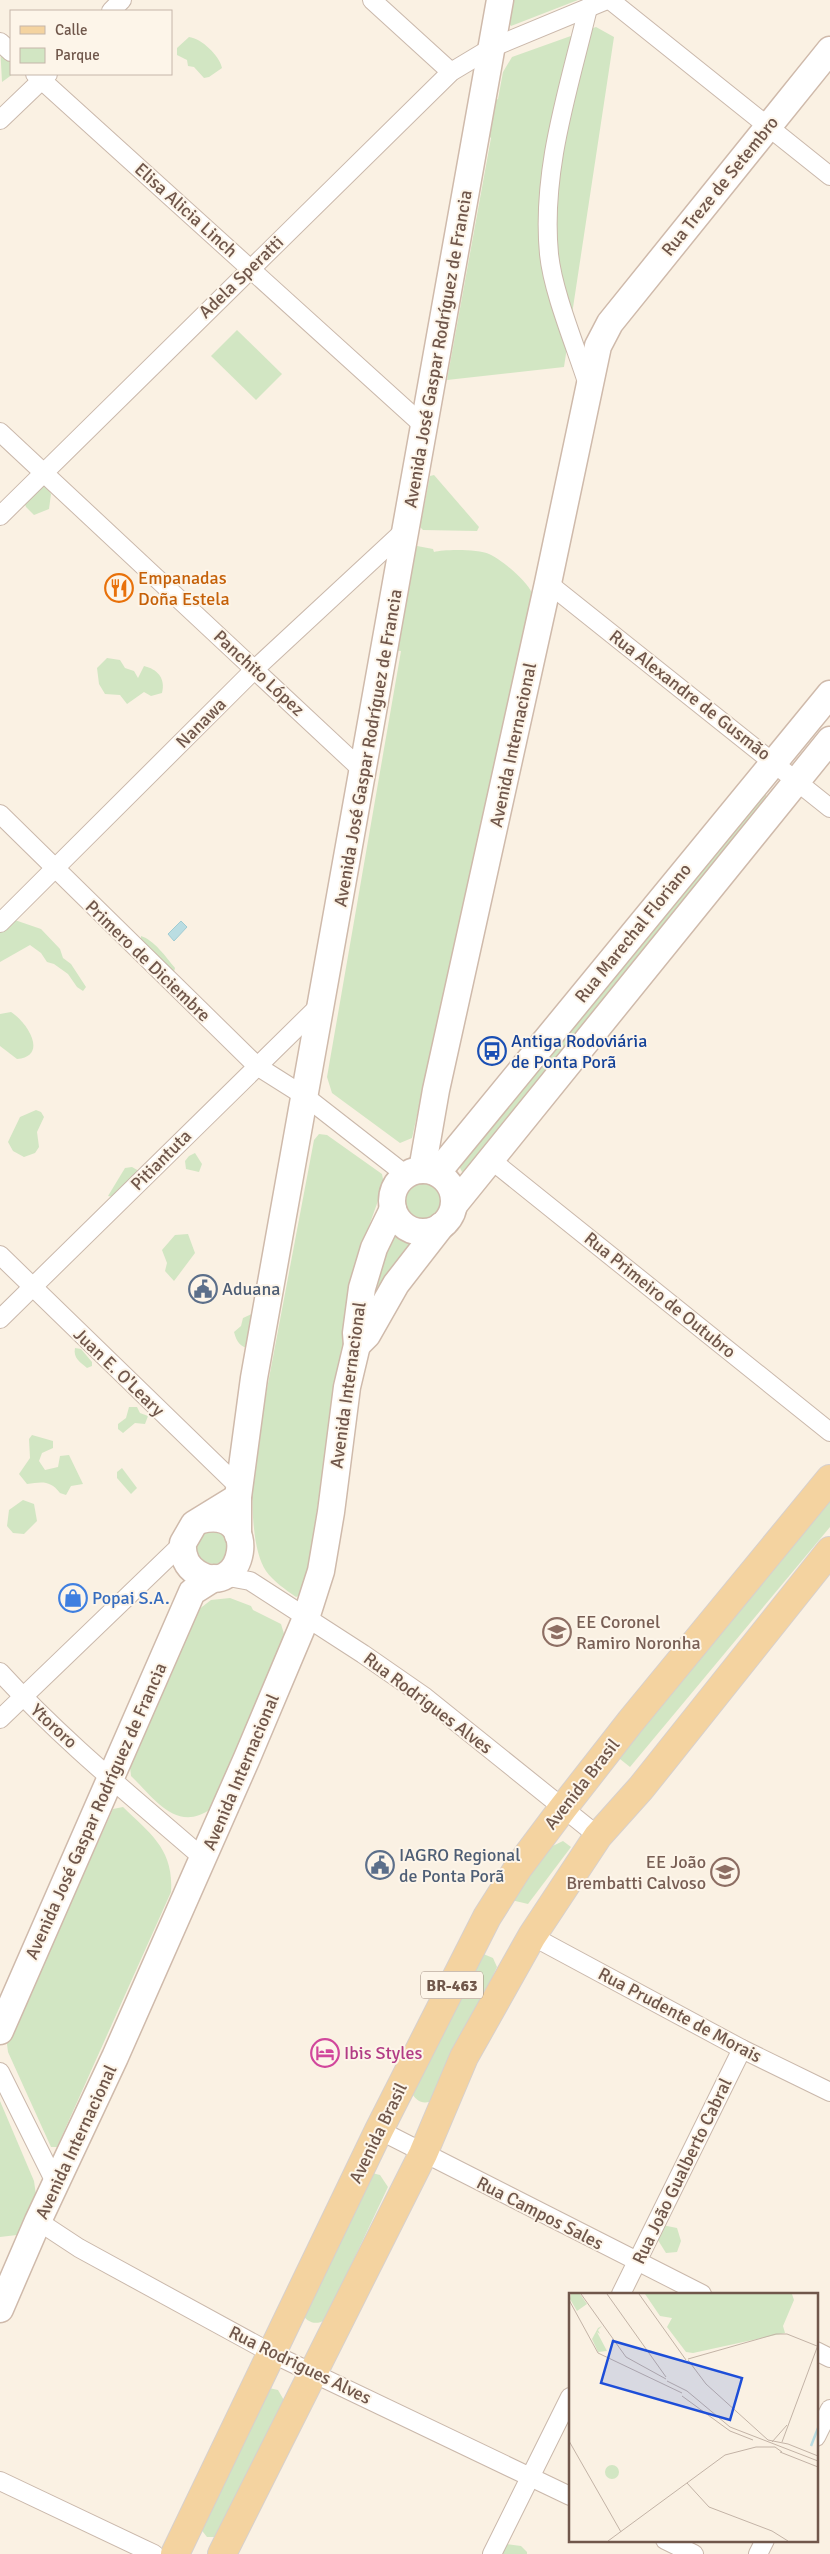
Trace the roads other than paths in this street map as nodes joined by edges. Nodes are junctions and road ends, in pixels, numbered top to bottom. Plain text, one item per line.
1 (122, 0) edge
2 (372, 0) edge
3 (500, 0) edge
4 (609, 0) edge
5 (588, 8) junction
6 (111, 10) edge
7 (0, 42) edge
8 (491, 48) junction
9 (830, 50) edge
10 (10, 51) edge
11 (451, 72) junction
12 (42, 76) edge
13 (0, 120) edge
14 (768, 127) junction
15 (830, 176) edge
16 (249, 268) junction
17 (610, 323) joint
18 (588, 387) junction
19 (425, 428) junction
20 (0, 432) edge
21 (44, 472) junction
22 (0, 516) edge
23 (407, 528) junction
24 (548, 583) junction
25 (255, 669) junction
26 (830, 694) edge
27 (830, 740) edge
28 (774, 762) junction
29 (363, 771) junction
30 (796, 781) junction
31 (830, 808) edge
32 (0, 814) edge
33 (55, 869) junction
34 (0, 922) edge
35 (322, 1002) junction
36 (256, 1066) junction
37 (306, 1097) junction
38 (490, 1159) junction
39 (422, 1173) junction
40 (393, 1209) junction
41 (447, 1216) junction
42 (0, 1256) edge
43 (32, 1288) junction
44 (0, 1319) edge
45 (357, 1346) junction
46 (830, 1432) edge
47 (830, 1479) edge
48 (239, 1492) junction
49 (201, 1520) junction
50 (240, 1541) junction
51 (830, 1551) edge
52 (180, 1558) junction
53 (219, 1577) junction
54 (250, 1581) junction
55 (192, 1592) junction
56 (306, 1618) junction
57 (0, 1672) edge
58 (22, 1696) junction
59 (0, 1719) edge
60 (110, 1778) junction
61 (563, 1808) junction
62 (598, 1836) junction
63 (203, 1858) junction
64 (532, 1936) junction
65 (0, 2031) edge
66 (742, 2049) junction
67 (0, 2072) edge
68 (830, 2092) edge
69 (379, 2130) junction
70 (423, 2154) junction
71 (56, 2184) junction
72 (38, 2221) junction
73 (637, 2262) junction
74 (622, 2293) edge
75 (700, 2293) edge
76 (0, 2309) edge
77 (818, 2352) edge
78 (273, 2354) junction
79 (830, 2358) edge
80 (312, 2372) junction
81 (569, 2399) edge
82 (830, 2409) edge
83 (818, 2433) edge
84 (530, 2477) junction
85 (0, 2481) edge
86 (569, 2496) edge
87 (669, 2542) edge
88 (764, 2542) edge
89 (154, 2554) edge
90 (175, 2554) edge
91 (222, 2554) edge
92 (492, 2554) edge
93 (694, 2554) edge
94 (758, 2554) edge

1 - 6 street
2 - 11 street
3 - 8 main road, Avenida José Gaspar Rodríguez de Francia
4 - 5 street, Adela Speratti
4 - 14 street
5 - 8 street, Adela Speratti
5 - 18 street
7 - 10 street
8 - 11 street, Adela Speratti
8 - 19 main road, Avenida José Gaspar Rodríguez de Francia
9 - 14 main road, Rua Treze de Setembro
11 - 16 street, Adela Speratti
12 - 13 street
12 - 16 street, Elisa Alicia Linch
14 - 15 street
14 - 17 main road, Rua Treze de Setembro
16 - 19 street, Elisa Alicia Linch
16 - 21 street, Adela Speratti
17 - 18 main road, Avenida Internacional
18 - 24 main road, Avenida Internacional
19 - 23 main road, Avenida José Gaspar Rodríguez de Francia
20 - 21 street, Panchito López
21 - 22 street, Adela Speratti
21 - 25 street, Panchito López
23 - 25 street, Nanawa
23 - 29 main road, Avenida José Gaspar Rodríguez de Francia
24 - 28 street, Rua Alexandre de Gusmão
24 - 39 main road, Avenida Internacional
25 - 29 street, Panchito López
25 - 33 street, Nanawa
26 - 28 main road, Rua Marechal Floriano
27 - 30 main road, Rua Marechal Floriano
28 - 30 street, Rua Alexandre de Gusmão
28 - 39 main road, Rua Marechal Floriano
29 - 35 main road, Avenida José Gaspar Rodríguez de Francia
30 - 31 street, Rua Alexandre de Gusmão
30 - 38 main road, Rua Marechal Floriano
32 - 33 street, Primero de Diciembre
33 - 34 street, Nanawa
33 - 36 street, Primero de Diciembre
35 - 36 street, Pitiantuta
35 - 37 main road, Avenida José Gaspar Rodríguez de Francia
36 - 37 street, Primero de Diciembre
36 - 43 street, Pitiantuta
37 - 39 street, Primero de Diciembre
37 - 48 main road, Avenida José Gaspar Rodríguez de Francia
38 - 41 main road, Rua Marechal Floriano
38 - 46 street, Rua Primeiro de Outubro
39 - 40 main road
39 - 41 main road
40 - 41 main road
40 - 45 main road, Avenida Internacional
41 - 45 main road, Rua Marechal Floriano
42 - 43 street, Juan E. O'Leary
43 - 44 street, Pitiantuta
43 - 48 street, Juan E. O'Leary
45 - 56 main road, Avenida Internacional
47 - 61 main road, Avenida Brasil / BR-463
48 - 49 main road
48 - 50 main road, Avenida José Gaspar Rodríguez de Francia
49 - 50 main road
49 - 52 main road
50 - 53 main road
50 - 54 street
51 - 62 main road, BR-463
52 - 53 main road
52 - 55 main road
52 - 58 street
53 - 54 street
53 - 55 main road
54 - 56 street, Rua Rodrigues Alves
55 - 60 main road, Avenida José Gaspar Rodríguez de Francia
56 - 61 street, Rua Rodrigues Alves
56 - 63 main road, Avenida Internacional
57 - 58 street, Ytororo
58 - 59 street
58 - 60 street, Ytororo
60 - 63 street, Ytororo
60 - 65 main road, Avenida José Gaspar Rodríguez de Francia
61 - 62 street, Rua Rodrigues Alves
61 - 69 main road, Avenida Brasil / BR-463
62 - 64 main road, BR-463
63 - 71 main road, Avenida Internacional
64 - 66 street, Rua Prudente de Morais
64 - 70 main road, BR-463
66 - 68 street, Rua Prudente de Morais
66 - 73 street, Rua João Gualberto Cabral
67 - 71 street
69 - 70 street, Rua Campos Sales
69 - 78 main road, Avenida Brasil / BR-463
70 - 73 street, Rua Campos Sales
70 - 80 main road, BR-463
71 - 72 main road, Avenida Internacional
72 - 76 main road, Avenida Internacional
72 - 78 street, Rua Rodrigues Alves
73 - 74 street, Rua João Gualberto Cabral
73 - 75 street, Rua Campos Sales
77 - 79 street
78 - 80 street, Rua Rodrigues Alves
78 - 90 main road, Avenida Brasil / BR-463
80 - 84 street, Rua Rodrigues Alves
80 - 91 main road, BR-463
81 - 84 street
82 - 83 street
84 - 86 street, Rua Rodrigues Alves
84 - 92 street
85 - 89 street
87 - 93 street
88 - 94 street

